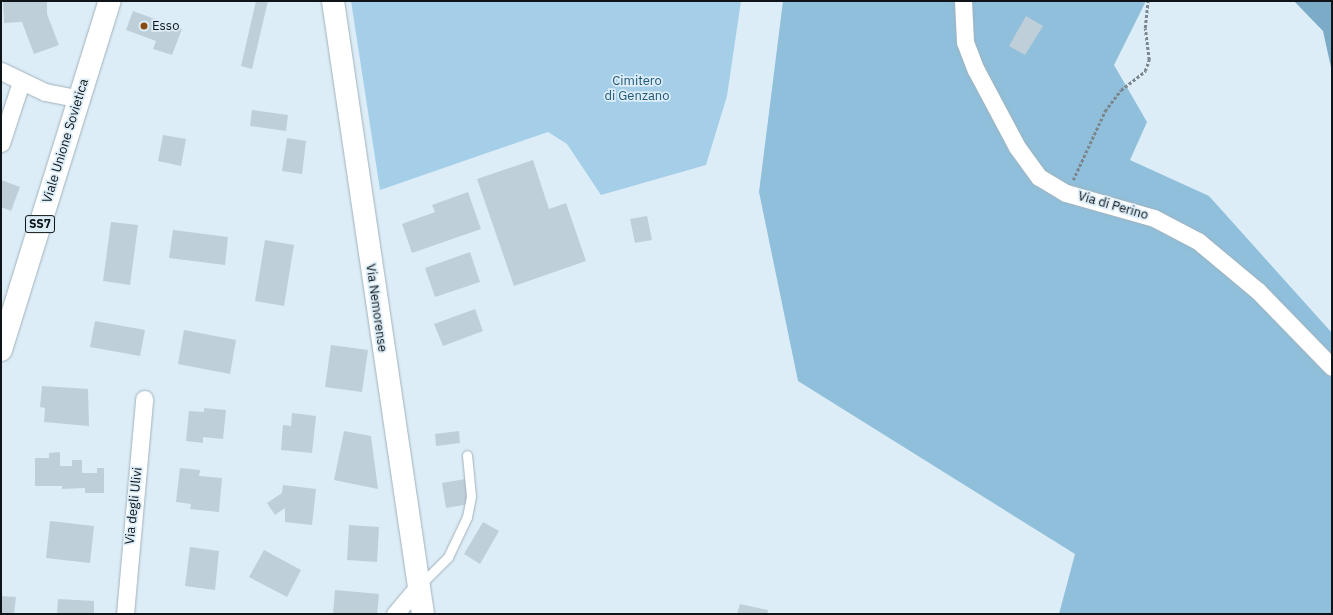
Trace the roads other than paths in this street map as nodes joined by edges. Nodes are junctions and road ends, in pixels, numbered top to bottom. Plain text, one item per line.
1 (110, 1) edge
2 (333, 1) edge
3 (963, 1) edge
4 (1, 71) edge
5 (21, 82) junction
6 (80, 99) junction
7 (1, 143) edge
8 (1, 350) edge
9 (1332, 366) edge
10 (144, 399) dead end
11 (467, 455) dead end
12 (418, 587) junction
13 (125, 614) edge
14 (395, 614) edge
15 (422, 614) edge

1 - 6 main road, Viale Unione Sovietica / SS7
2 - 12 main road, Via Nemorense
3 - 9 street, Via di Perino
4 - 5 street
5 - 6 street
5 - 7 street
6 - 8 main road, Viale Unione Sovietica / SS7
10 - 13 street, Via degli Ulivi
11 - 12 lane
12 - 14 street
12 - 15 main road, Via Nemorense

